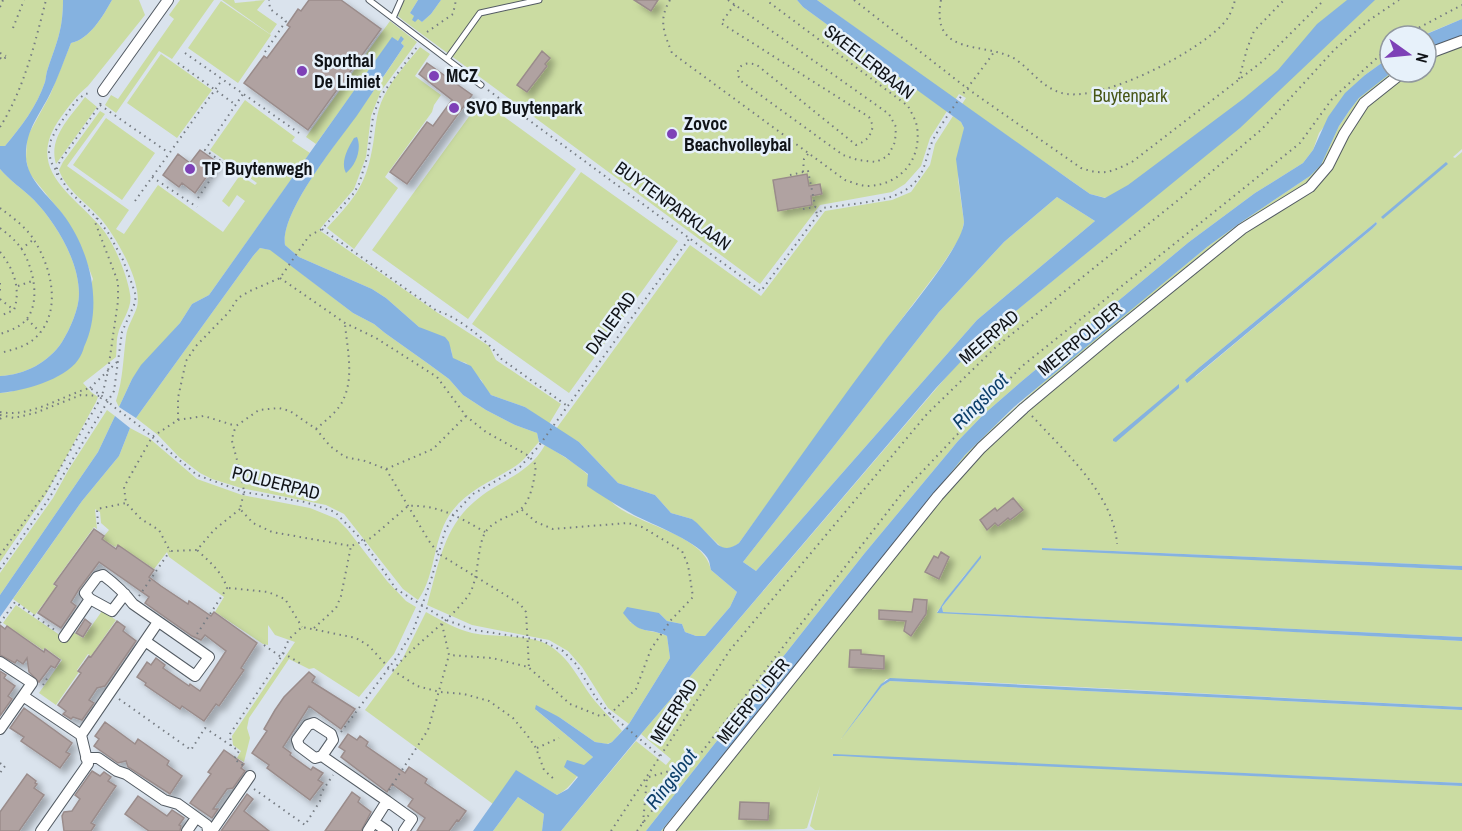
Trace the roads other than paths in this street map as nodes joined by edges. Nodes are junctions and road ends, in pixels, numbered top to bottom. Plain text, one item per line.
1 (168, 0) edge
2 (369, 0) edge
3 (400, 0) edge
4 (539, 0) edge
5 (393, 18) junction
6 (1462, 41) edge
7 (1438, 50) edge
8 (447, 59) junction
9 (1387, 84) edge
10 (480, 85) road end
11 (103, 91) road end
12 (125, 594) junction
13 (90, 599) junction
14 (158, 622) junction
15 (64, 637) road end
16 (145, 641) junction
17 (0, 662) edge
18 (24, 696) junction
19 (0, 729) edge
20 (81, 735) junction
21 (322, 756) junction
22 (86, 758) junction
23 (248, 779) road end
24 (385, 800) junction
25 (196, 818) junction
26 (371, 827) edge
27 (41, 831) edge
28 (187, 831) edge
29 (210, 831) edge
30 (387, 831) edge
31 (404, 831) edge
32 (669, 831) edge

1 - 11 street
2 - 5 lane
3 - 5 lane
4 - 8 lane
5 - 8 lane
6 - 7 street
8 - 10 lane
9 - 32 street, MEERPOLDER
12 - 13 street
12 - 13 street
12 - 14 street
13 - 15 street
14 - 16 street
14 - 16 street
16 - 20 street
17 - 18 street
18 - 19 street
18 - 20 street
20 - 22 street
21 - 21 street
21 - 24 street
22 - 25 street
22 - 27 street
23 - 29 street
24 - 26 street
24 - 31 street
25 - 28 street
25 - 29 street
26 - 30 street

